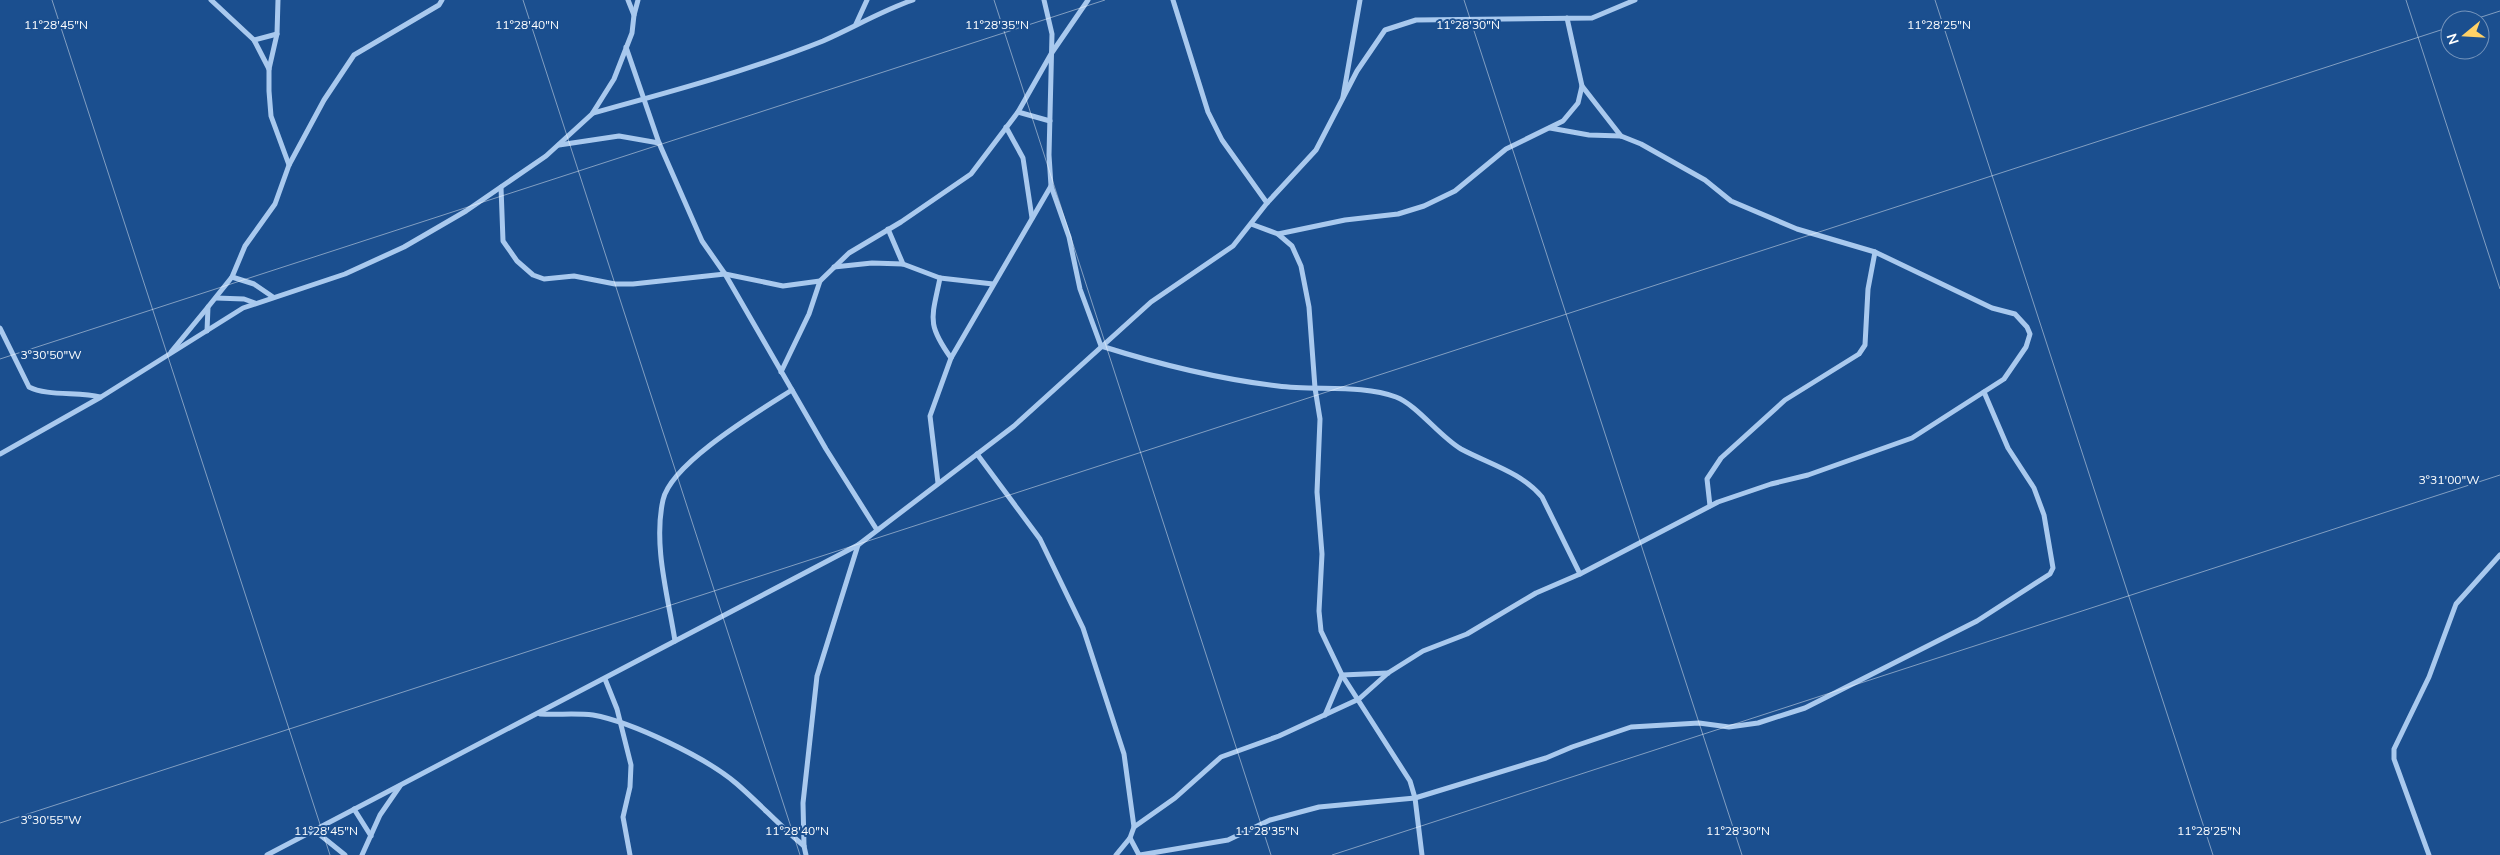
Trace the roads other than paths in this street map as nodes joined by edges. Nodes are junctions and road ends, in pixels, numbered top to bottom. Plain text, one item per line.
1 (211, 0) edge
2 (278, 0) edge
3 (442, 0) edge
4 (628, 0) edge
5 (638, 0) edge
6 (867, 0) edge
7 (911, 0) edge
8 (1044, 0) edge
9 (1088, 0) edge
10 (1173, 0) edge
11 (1360, 0) edge
12 (1635, 0) edge
13 (634, 16) junction
14 (1568, 18) junction
15 (855, 25) junction
16 (277, 34) junction
17 (254, 40) junction
18 (626, 48) junction
19 (1051, 54) junction
20 (269, 69) junction
21 (1582, 86) junction
22 (645, 99) junction
23 (1342, 102) junction
24 (1018, 112) junction
25 (592, 114) junction
26 (1050, 120) junction
27 (1006, 127) junction
28 (1550, 128) junction
29 (1620, 136) junction
30 (659, 143) junction
31 (558, 145) junction
32 (288, 164) junction
33 (1051, 186) junction
34 (501, 187) junction
35 (1268, 203) junction
36 (1032, 218) junction
37 (1251, 224) junction
38 (888, 229) junction
39 (1278, 234) junction
40 (1875, 252) junction
41 (903, 264) junction
42 (834, 268) junction
43 (725, 274) junction
44 (232, 277) junction
45 (940, 278) junction
46 (820, 281) junction
47 (993, 284) junction
48 (273, 297) junction
49 (216, 298) junction
50 (256, 304) junction
51 (208, 307) junction
52 (1, 330) edge
53 (207, 331) junction
54 (1100, 346) junction
55 (167, 356) junction
56 (951, 358) junction
57 (782, 372) junction
58 (1315, 388) junction
59 (792, 390) junction
60 (1984, 392) junction
61 (101, 397) junction
62 (0, 454) edge
63 (977, 454) junction
64 (938, 483) junction
65 (1710, 506) junction
66 (877, 530) junction
67 (858, 544) junction
68 (2500, 554) edge
69 (1580, 574) junction
70 (676, 641) junction
71 (1388, 673) junction
72 (1342, 675) junction
73 (605, 679) junction
74 (1359, 699) junction
75 (538, 714) junction
76 (1325, 715) junction
77 (621, 724) junction
78 (401, 785) junction
79 (1415, 798) junction
80 (354, 809) junction
81 (1134, 827) junction
82 (314, 830) junction
83 (371, 836) junction
84 (1130, 838) junction
85 (804, 846) junction
86 (267, 855) edge
87 (345, 855) edge
88 (362, 855) edge
89 (630, 855) edge
90 (806, 855) edge
91 (1116, 855) edge
92 (1140, 855) edge
93 (1422, 855) edge
94 (2429, 855) edge

1 - 17 street
2 - 16 street
3 - 32 street
4 - 13 street
5 - 13 street
6 - 15 street
7 - 15 street
8 - 19 street
9 - 19 street
10 - 35 street
11 - 23 street
12 - 14 street
13 - 18 street
14 - 21 street
14 - 23 street
15 - 22 street
16 - 17 street
16 - 20 street
17 - 20 street
18 - 22 street
18 - 25 street
19 - 24 street
19 - 26 street
20 - 32 street
21 - 28 street
21 - 29 street
22 - 25 street
22 - 30 street
23 - 35 street
24 - 26 street
24 - 27 street
25 - 31 street
26 - 33 street
27 - 36 street
27 - 38 street
28 - 29 street
28 - 39 street
29 - 40 street
30 - 31 street
30 - 43 street
31 - 34 street
32 - 44 street
33 - 36 street
33 - 54 street
34 - 43 street
34 - 48 street
35 - 37 street
36 - 47 street
37 - 39 street
37 - 54 street
38 - 41 street
38 - 42 street
39 - 58 street
40 - 60 street
40 - 65 street
41 - 42 street
41 - 45 street
42 - 46 street
43 - 46 street
43 - 57 street
44 - 48 street
44 - 49 street
45 - 47 street
45 - 56 street
46 - 57 street
47 - 56 street
48 - 50 street
49 - 50 street
49 - 51 street
50 - 53 street
51 - 53 street
51 - 55 street
52 - 61 street
53 - 55 street
54 - 58 street
54 - 63 street
55 - 61 street
56 - 64 street
57 - 59 street
58 - 69 street
58 - 72 street
59 - 66 street
59 - 70 street
60 - 65 street
60 - 79 street
61 - 62 street
63 - 64 street
63 - 81 street
64 - 66 street
65 - 69 street
66 - 67 street
67 - 70 street
67 - 85 street
68 - 94 street
69 - 71 street
70 - 73 street
71 - 72 street
71 - 74 street
72 - 74 street
72 - 76 street
73 - 75 street
73 - 77 street
74 - 76 street
74 - 79 street
75 - 77 street
75 - 78 street
76 - 81 street
77 - 85 street
77 - 89 street
78 - 80 street
78 - 83 street
79 - 92 street
79 - 93 street
80 - 82 street
80 - 83 street
81 - 84 street
82 - 86 street
82 - 87 street
83 - 88 street
84 - 91 street
84 - 92 street
85 - 90 street

